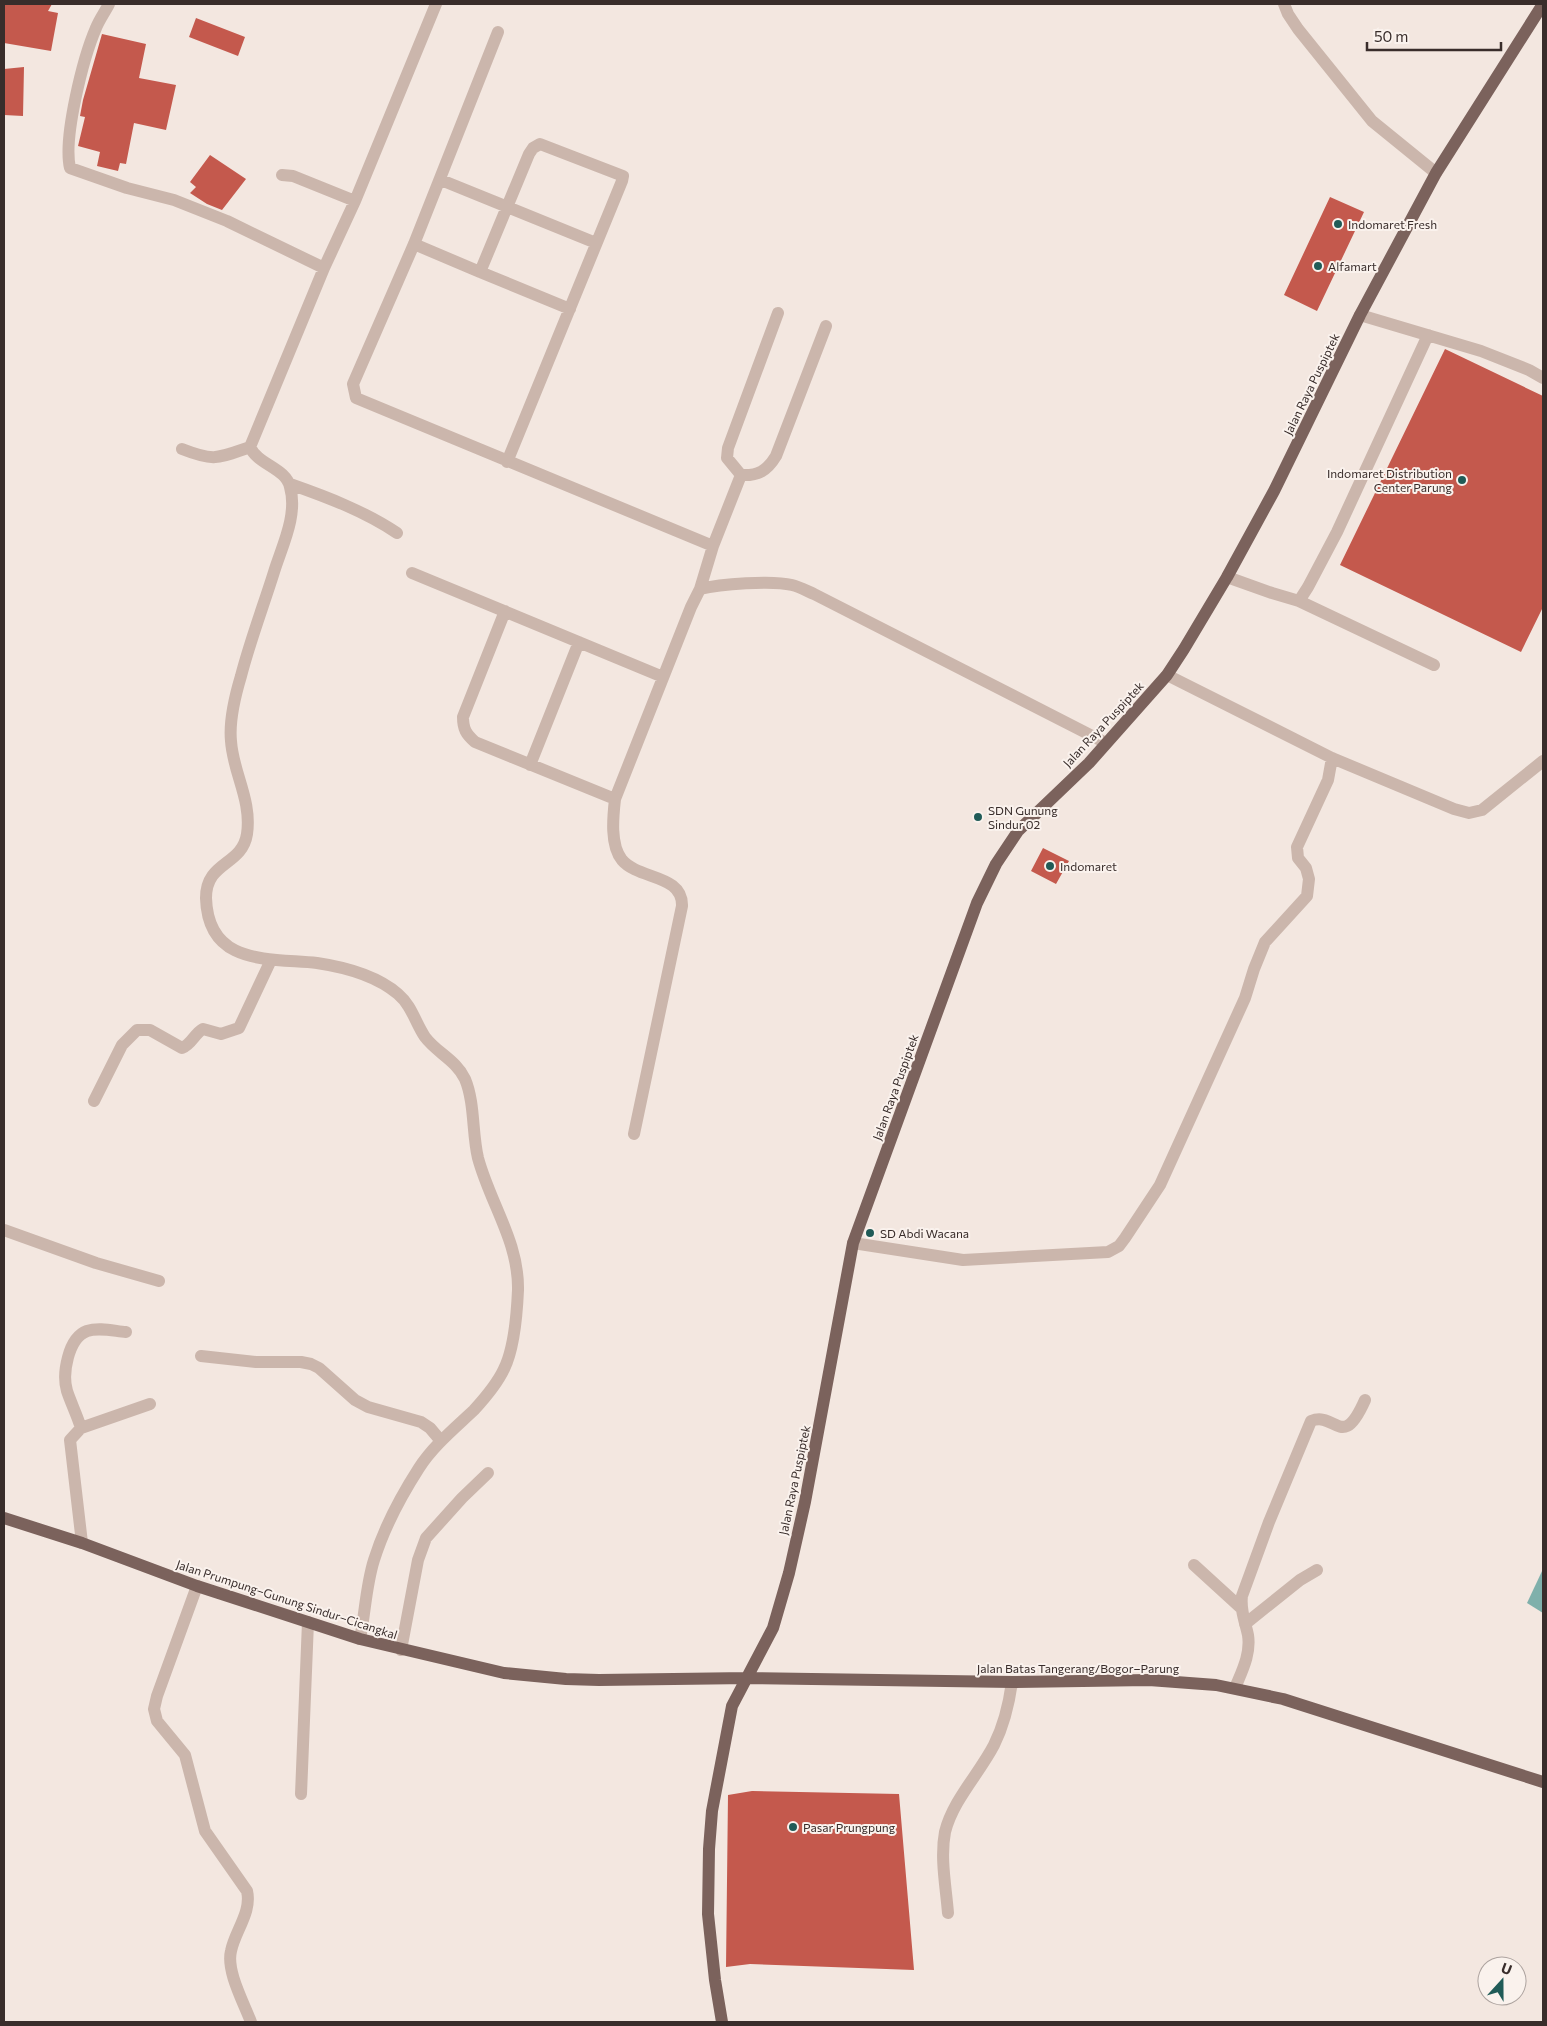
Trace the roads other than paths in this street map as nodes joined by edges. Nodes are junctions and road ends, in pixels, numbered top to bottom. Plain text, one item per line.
1 (109, 4) edge
2 (436, 4) edge
3 (1284, 4) edge
4 (1543, 4) edge
5 (498, 32) dead end
6 (1436, 173) junction
7 (282, 175) dead end
8 (441, 180) junction
9 (355, 200) junction
10 (506, 207) junction
11 (596, 243) junction
12 (414, 244) junction
13 (324, 268) junction
14 (480, 272) junction
15 (570, 309) junction
16 (778, 313) dead end
17 (1360, 315) junction
18 (826, 326) dead end
19 (1428, 335) junction
20 (1543, 378) edge
21 (250, 448) junction
22 (182, 449) dead end
23 (508, 462) junction
24 (741, 475) junction
25 (290, 484) junction
26 (397, 533) dead end
27 (713, 546) junction
28 (412, 572) dead end
29 (1227, 577) junction
30 (700, 589) junction
31 (1299, 601) junction
32 (505, 611) junction
33 (579, 642) junction
34 (1434, 665) dead end
35 (1167, 675) junction
36 (663, 677) junction
37 (1106, 743) junction
38 (1332, 758) junction
39 (1543, 761) edge
40 (530, 765) junction
41 (615, 800) junction
42 (271, 960) junction
43 (94, 1101) dead end
44 (634, 1134) dead end
45 (4, 1230) edge
46 (853, 1243) junction
47 (159, 1281) dead end
48 (126, 1332) dead end
49 (201, 1356) dead end
50 (1365, 1400) dead end
51 (150, 1404) dead end
52 (81, 1428) junction
53 (441, 1442) junction
54 (488, 1473) dead end
55 (4, 1518) edge
56 (82, 1543) junction
57 (1194, 1565) dead end
58 (1317, 1570) dead end
59 (197, 1586) junction
60 (1240, 1607) junction
61 (308, 1622) junction
62 (1245, 1624) junction
63 (360, 1639) junction
64 (401, 1650) junction
65 (748, 1678) junction
66 (1012, 1682) junction
67 (1235, 1688) junction
68 (1543, 1782) edge
69 (301, 1794) dead end
70 (948, 1913) dead end
71 (251, 2022) edge
72 (722, 2022) edge

1 - 13 street
2 - 9 street
3 - 6 street
4 - 6 main road, Jalan Raya Puspiptek
5 - 8 street
6 - 17 main road, Jalan Raya Puspiptek
7 - 9 street
8 - 10 street
8 - 12 street
9 - 13 street
10 - 11 street
10 - 11 street
10 - 14 street
11 - 15 street
12 - 14 street
12 - 23 street
13 - 21 street
14 - 15 street
15 - 23 street
16 - 24 street
17 - 19 street
17 - 29 main road, Jalan Raya Puspiptek
18 - 24 street
19 - 20 street
19 - 31 street
21 - 22 street
21 - 25 street
23 - 27 street
24 - 27 street
25 - 26 street
25 - 42 street
27 - 30 street
28 - 32 street
29 - 31 street
29 - 35 main road, Jalan Raya Puspiptek
30 - 36 street
30 - 37 street
31 - 34 street
32 - 33 street
32 - 40 street
33 - 36 street
33 - 40 street
35 - 37 main road, Jalan Raya Puspiptek
35 - 38 street
36 - 41 street
37 - 46 main road, Jalan Raya Puspiptek
38 - 39 street
38 - 46 street
40 - 41 street
41 - 44 street
42 - 43 street
42 - 53 street
45 - 47 street
46 - 65 main road, Jalan Raya Puspiptek
48 - 52 street
49 - 53 street
50 - 60 street
51 - 52 street
52 - 56 street
53 - 63 street
54 - 64 street
55 - 56 main road, Jalan Prumpung–Gunung Sindur–Cicangkal
56 - 59 main road, Jalan Prumpung–Gunung Sindur–Cicangkal
57 - 60 street
58 - 62 street
59 - 61 main road, Jalan Prumpung–Gunung Sindur–Cicangkal
59 - 71 street
60 - 62 street
61 - 63 main road, Jalan Prumpung–Gunung Sindur–Cicangkal
61 - 69 street
62 - 67 street
63 - 64 main road, Jalan Prumpung–Gunung Sindur–Cicangkal
64 - 65 main road, Jalan Prumpung–Gunung Sindur–Cicangkal
65 - 66 main road, Jalan Batas Tangerang/Bogor–Parung
65 - 72 main road, Jalan Raya Puspiptek
66 - 67 main road, Jalan Batas Tangerang/Bogor–Parung
66 - 70 street
67 - 68 main road, Jalan Batas Tangerang/Bogor–Parung

